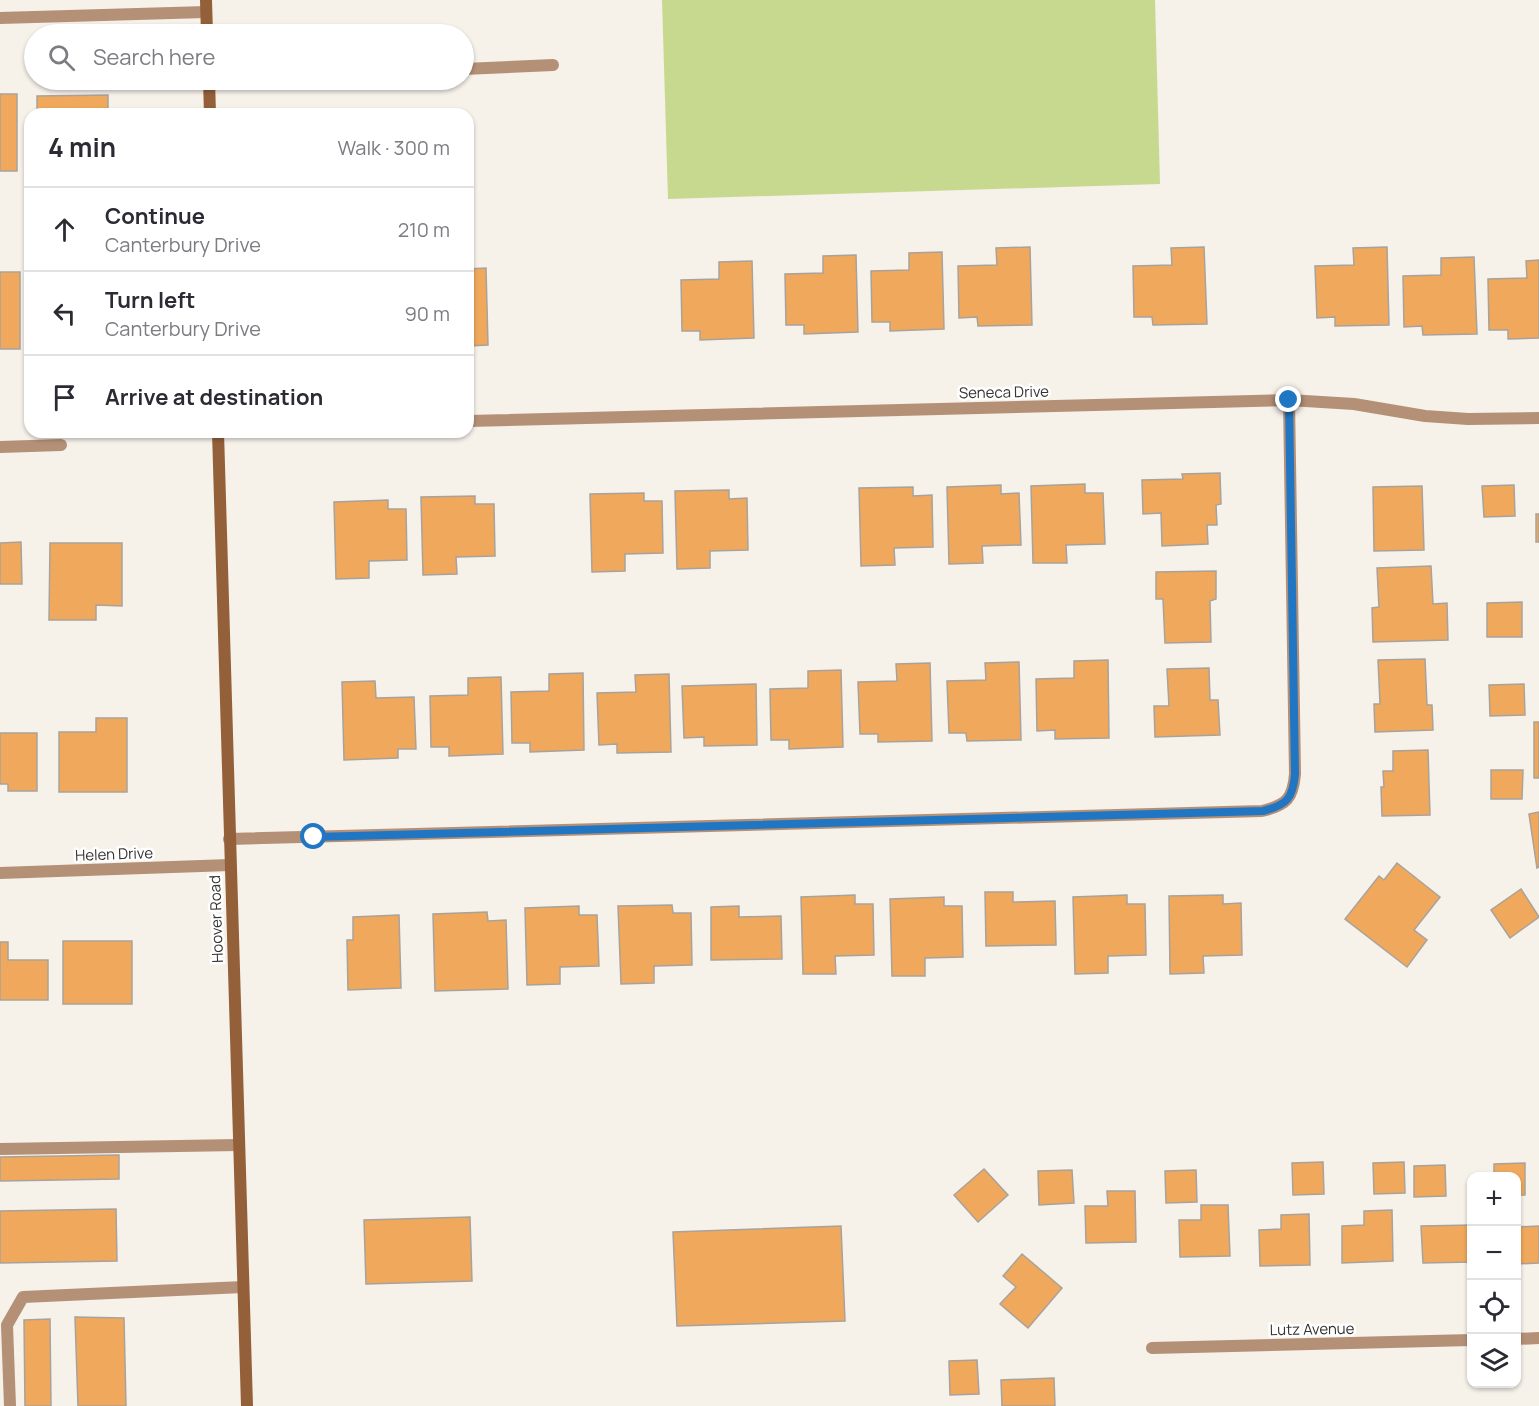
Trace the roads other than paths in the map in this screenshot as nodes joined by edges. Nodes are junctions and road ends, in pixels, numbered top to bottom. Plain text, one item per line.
1 (206, 6) edge
2 (0, 18) edge
3 (207, 24) edge
4 (553, 65) dead end
5 (474, 69) edge
6 (209, 90) edge
7 (210, 108) edge
8 (1289, 400) junction
9 (1539, 418) edge
10 (474, 421) edge
11 (218, 438) edge
12 (61, 445) dead end
13 (0, 447) edge
14 (229, 839) junction
15 (230, 865) junction
16 (0, 873) edge
17 (238, 1145) junction
18 (0, 1149) edge
19 (243, 1287) junction
20 (1539, 1338) edge
21 (1521, 1339) edge
22 (1467, 1340) edge
23 (1152, 1348) dead end
24 (10, 1406) edge
25 (247, 1406) edge

1 - 2 street
1 - 3 main road
4 - 5 street
6 - 7 main road
8 - 9 street, Seneca Drive
8 - 10 street, Seneca Drive
8 - 14 street
11 - 14 main road, Hoover Road
12 - 13 street
14 - 15 main road, Hoover Road
15 - 16 street, Helen Drive
15 - 17 main road, Hoover Road
17 - 18 street
17 - 19 main road, Hoover Road
19 - 24 street
19 - 25 main road, Hoover Road
20 - 21 street
22 - 23 street, Lutz Avenue

